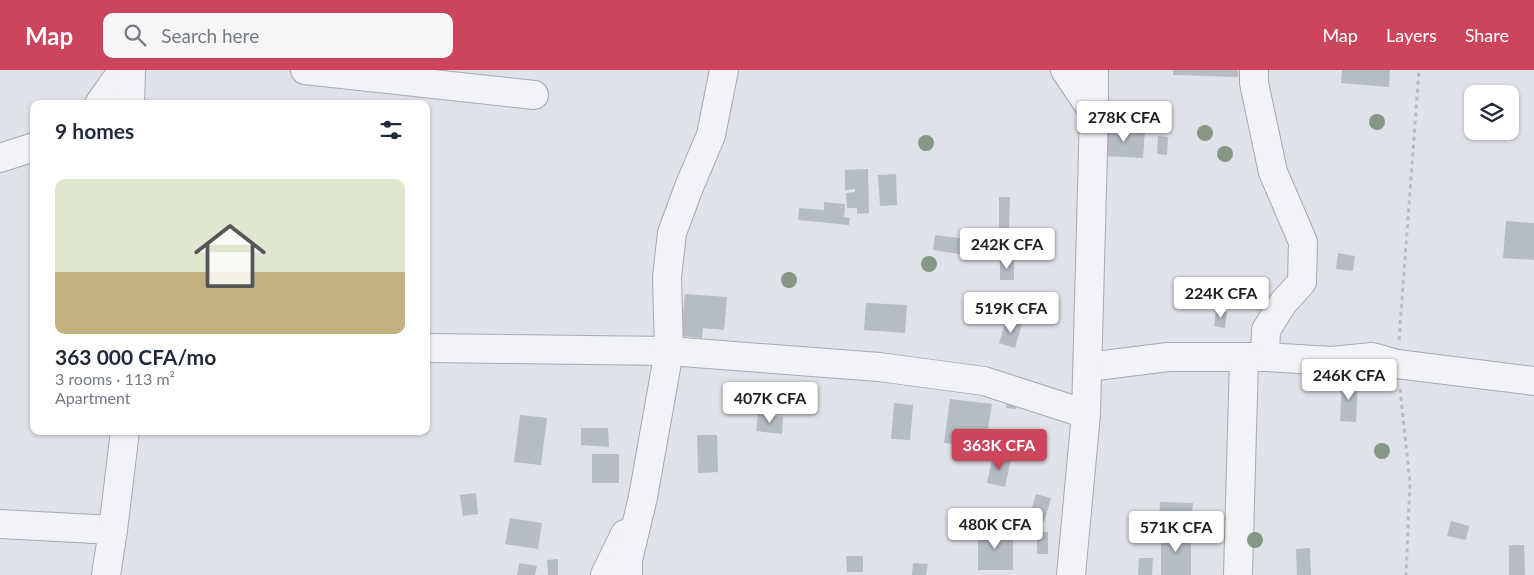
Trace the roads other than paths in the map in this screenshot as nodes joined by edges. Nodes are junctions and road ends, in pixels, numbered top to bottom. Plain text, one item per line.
1 (123, 70) edge
2 (131, 70) edge
3 (305, 70) edge
4 (724, 70) edge
5 (1065, 70) edge
6 (1094, 70) edge
7 (1254, 70) edge
8 (534, 95) dead end
9 (103, 100) edge
10 (130, 100) edge
11 (1094, 113) junction
12 (30, 148) edge
13 (0, 158) edge
14 (430, 348) edge
15 (669, 351) junction
16 (1254, 358) junction
17 (1088, 367) junction
18 (1534, 381) edge
19 (1086, 414) junction
20 (125, 435) edge
21 (643, 496) junction
22 (0, 524) edge
23 (113, 530) junction
24 (106, 575) edge
25 (605, 575) edge
26 (628, 575) edge
27 (1072, 575) edge
28 (1238, 575) edge

1 - 9 street
2 - 10 street
3 - 8 street
4 - 15 street
5 - 11 street
6 - 11 street
7 - 16 street
11 - 17 street
12 - 13 street
14 - 15 street
15 - 19 street
15 - 21 street
16 - 17 street
16 - 18 street
16 - 28 street
17 - 19 street
19 - 27 street
20 - 23 street
21 - 25 street
21 - 26 street
22 - 23 street
23 - 24 street

